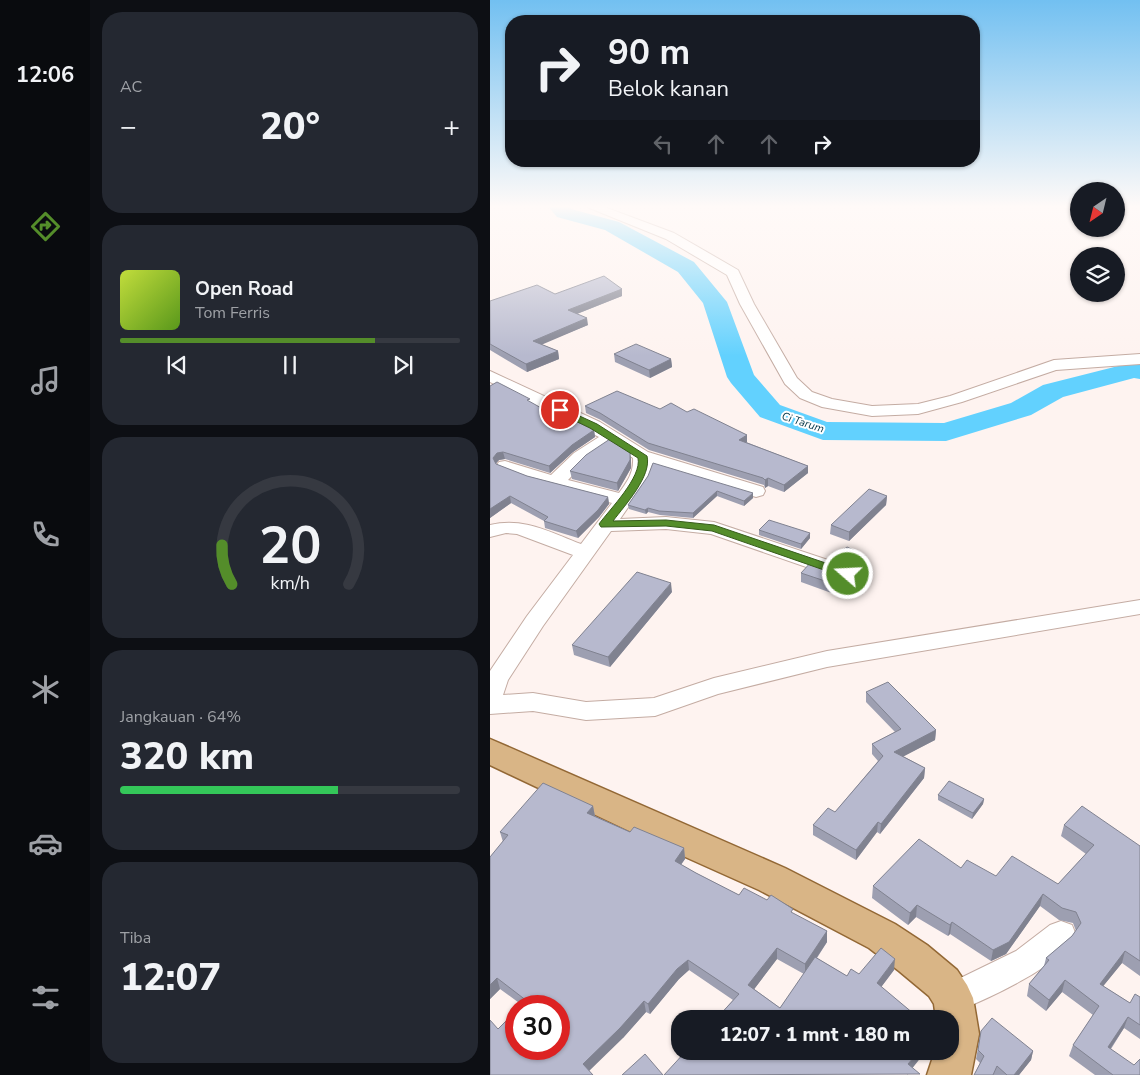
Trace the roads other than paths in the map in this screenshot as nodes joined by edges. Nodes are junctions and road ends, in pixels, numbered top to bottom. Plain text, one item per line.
1 (703, 255) edge
2 (1140, 359) edge
3 (490, 376) edge
4 (611, 437) junction
5 (642, 456) junction
6 (505, 466) edge
7 (554, 482) junction
8 (756, 491) dead end
9 (623, 500) junction
10 (605, 524) junction
11 (490, 531) edge
12 (585, 552) junction
13 (848, 574) edge
14 (1140, 607) edge
15 (490, 698) edge
16 (490, 704) edge
17 (490, 751) edge
18 (1061, 935) dead end
19 (953, 998) junction
20 (948, 1075) edge

1 - 2 street
3 - 4 street
4 - 5 street
4 - 7 street
5 - 8 street
5 - 9 street
6 - 7 street
7 - 9 street
9 - 10 street
10 - 12 street
10 - 13 street
11 - 12 street
12 - 15 street
14 - 16 street
17 - 19 main road
18 - 19 street
19 - 20 main road

